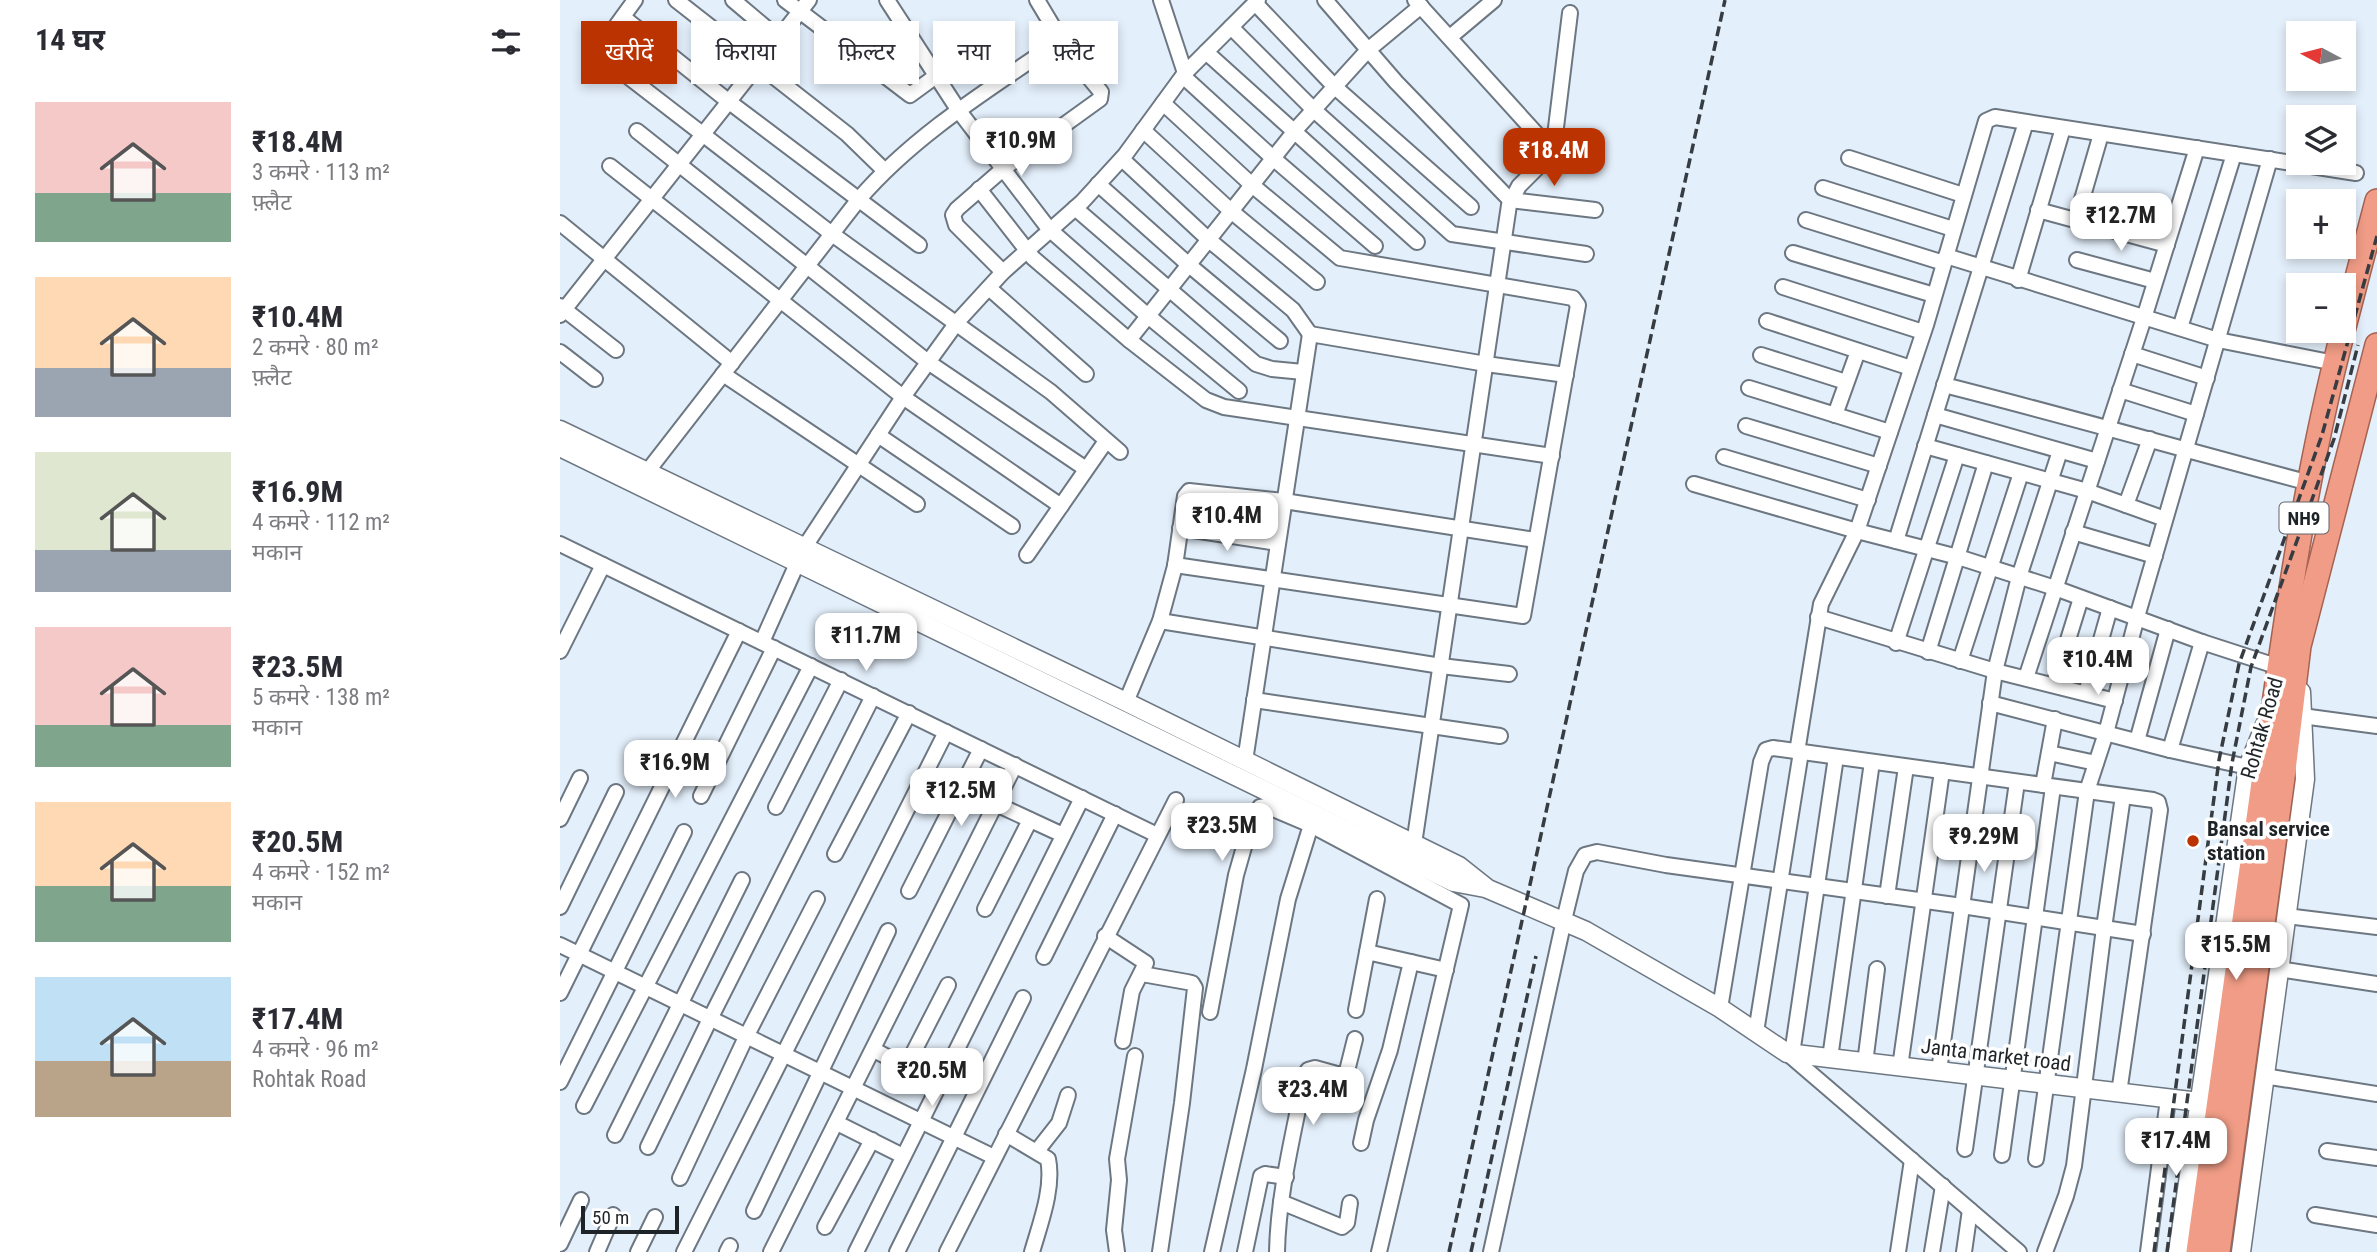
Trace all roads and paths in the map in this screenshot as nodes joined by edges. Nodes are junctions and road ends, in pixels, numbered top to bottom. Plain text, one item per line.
1 (635, 0) edge
2 (676, 0) edge
3 (733, 0) edge
4 (785, 0) edge
5 (887, 0) edge
6 (1037, 0) edge
7 (1161, 0) edge
8 (1325, 0) edge
9 (1494, 0) edge
10 (1257, 2) edge
11 (1418, 3) edge
12 (805, 6) edge
13 (1570, 13) dead end
14 (623, 17) junction
15 (702, 21) edge
16 (758, 21) edge
17 (793, 21) edge
18 (1050, 21) edge
19 (1231, 27) junction
20 (1450, 37) junction
21 (1368, 50) junction
22 (1206, 52) junction
23 (1029, 63) edge
24 (933, 71) edge
25 (1184, 74) junction
26 (933, 78) edge
27 (742, 84) edge
28 (782, 84) edge
29 (941, 84) edge
30 (1094, 84) edge
31 (1335, 87) junction
32 (728, 101) junction
33 (1163, 103) junction
34 (1314, 110) junction
35 (959, 111) junction
36 (2026, 122) junction
37 (2063, 128) junction
38 (1143, 130) junction
39 (637, 131) dead end
40 (1293, 132) junction
41 (703, 134) junction
42 (2101, 134) junction
43 (2197, 148) junction
44 (1553, 152) junction
45 (2234, 154) junction
46 (1273, 158) junction
47 (1849, 158) dead end
48 (1122, 159) junction
49 (2270, 159) junction
50 (2286, 162) edge
51 (678, 165) junction
52 (610, 166) dead end
53 (1003, 169) junction
54 (884, 170) junction
55 (1098, 184) junction
56 (1252, 185) junction
57 (1823, 188) dead end
58 (979, 189) junction
59 (1964, 195) junction
60 (652, 198) junction
61 (859, 199) junction
62 (1510, 200) junction
63 (2377, 201) edge
64 (1471, 207) dead end
65 (1075, 208) junction
66 (1595, 210) dead end
67 (2038, 210) junction
68 (1231, 211) junction
69 (1806, 220) dead end
70 (2076, 220) junction
71 (560, 223) edge
72 (1049, 229) junction
73 (1953, 229) junction
74 (832, 234) junction
75 (1209, 240) junction
76 (1504, 241) junction
77 (1417, 242) dead end
78 (919, 245) dead end
79 (2167, 245) junction
80 (1375, 246) dead end
81 (1026, 251) junction
82 (1793, 253) dead end
83 (1586, 254) dead end
84 (605, 258) junction
85 (1945, 260) junction
86 (2077, 260) dead end
87 (1189, 265) junction
88 (808, 266) junction
89 (1980, 268) junction
90 (1003, 272) junction
91 (2018, 280) junction
92 (2155, 281) junction
93 (2356, 281) edge
94 (1317, 282) dead end
95 (1497, 284) junction
96 (1783, 287) dead end
97 (989, 288) junction
98 (1170, 289) junction
99 (1934, 295) junction
100 (780, 301) junction
101 (562, 310) edge
102 (1148, 316) junction
103 (2144, 318) junction
104 (1768, 321) dead end
105 (955, 324) junction
106 (2180, 328) junction
107 (1923, 332) junction
108 (1310, 334) junction
109 (1129, 340) junction
110 (2218, 340) junction
111 (1280, 341) dead end
112 (2340, 343) edge
113 (2377, 345) edge
114 (616, 350) dead end
115 (1858, 351) junction
116 (560, 352) edge
117 (2132, 354) junction
118 (1761, 355) dead end
119 (928, 362) junction
120 (2335, 363) junction
121 (1486, 365) junction
122 (1911, 368) junction
123 (728, 369) junction
124 (1303, 372) junction
125 (1086, 374) dead end
126 (1566, 375) junction
127 (595, 379) dead end
128 (2207, 379) junction
129 (1846, 382) junction
130 (1944, 385) junction
131 (1749, 388) dead end
132 (2120, 390) junction
133 (1239, 391) dead end
134 (903, 397) junction
135 (2196, 414) junction
136 (1835, 415) junction
137 (1935, 415) junction
138 (1296, 418) junction
139 (1746, 426) dead end
140 (2108, 426) junction
141 (560, 430) edge
142 (1890, 432) junction
143 (878, 435) junction
144 (2150, 439) junction
145 (1106, 441) junction
146 (1474, 444) junction
147 (1925, 446) junction
148 (560, 447) edge
149 (2186, 450) junction
150 (2060, 451) junction
151 (1120, 453) dead end
152 (1957, 455) junction
153 (1552, 456) junction
154 (1724, 457) dead end
155 (2097, 461) junction
156 (1986, 463) junction
157 (859, 464) junction
158 (1879, 466) junction
159 (1086, 469) junction
160 (647, 472) junction
161 (2021, 473) junction
162 (2051, 482) junction
163 (2310, 483) junction
164 (1694, 484) dead end
165 (2087, 491) junction
166 (1868, 500) junction
167 (1284, 501) junction
168 (916, 504) dead end
169 (2126, 505) junction
170 (1061, 506) junction
171 (2165, 519) junction
172 (1012, 526) dead end
173 (1181, 528) junction
174 (1461, 529) junction
175 (1857, 531) junction
176 (2073, 532) junction
177 (1535, 540) junction
178 (1896, 541) junction
179 (1278, 543) junction
180 (1928, 549) junction
181 (562, 550) edge
182 (1027, 555) dead end
183 (802, 556) junction
184 (2155, 556) junction
185 (1958, 557) junction
186 (603, 565) junction
187 (1175, 565) junction
188 (1989, 567) junction
189 (2019, 577) junction
190 (1273, 578) junction
191 (2055, 588) junction
192 (2081, 597) junction
193 (1450, 605) junction
194 (2110, 608) junction
195 (1818, 617) junction
196 (2137, 617) junction
197 (1160, 621) junction
198 (2168, 629) junction
199 (739, 631) junction
200 (1264, 638) junction
201 (2202, 642) junction
202 (1896, 643) junction
203 (768, 645) junction
204 (2299, 646) junction
205 (560, 651) edge
206 (1928, 652) junction
207 (1960, 661) junction
208 (811, 666) junction
209 (1441, 666) junction
210 (2279, 667) junction
211 (1995, 671) junction
212 (1509, 674) dead end
213 (2026, 678) junction
214 (841, 680) junction
215 (2054, 685) junction
216 (2085, 693) junction
217 (873, 696) junction
218 (1254, 700) junction
219 (2115, 701) junction
220 (1126, 702) junction
221 (1990, 703) junction
222 (909, 713) junction
223 (2302, 716) junction
224 (2055, 719) junction
225 (1432, 726) junction
226 (2377, 726) edge
227 (946, 732) junction
228 (2106, 733) junction
229 (1500, 736) dead end
230 (2137, 741) junction
231 (981, 749) junction
232 (2170, 750) junction
233 (1799, 752) junction
234 (2049, 753) junction
235 (1836, 757) junction
236 (1245, 761) junction
237 (1872, 762) junction
238 (2096, 762) junction
239 (1015, 765) junction
240 (1906, 767) junction
241 (2266, 768) junction
242 (1942, 771) junction
243 (1980, 777) junction
244 (580, 778) dead end
245 (2017, 782) junction
246 (2048, 786) junction
247 (2087, 791) junction
248 (616, 792) dead end
249 (701, 796) dead end
250 (2123, 796) junction
251 (1082, 798) junction
252 (1176, 800) dead end
253 (996, 804) junction
254 (776, 807) dead end
255 (1115, 814) junction
256 (560, 819) edge
257 (1030, 820) junction
258 (1311, 825) junction
259 (684, 832) dead end
260 (1063, 835) junction
261 (1157, 835) junction
262 (1414, 844) junction
263 (835, 855) dead end
264 (1742, 876) junction
265 (742, 880) dead end
266 (1780, 881) junction
267 (1815, 886) junction
268 (1488, 889) junction
269 (909, 891) dead end
270 (1853, 891) junction
271 (1887, 896) junction
272 (817, 899) dead end
273 (1377, 900) dead end
274 (1923, 901) junction
275 (1962, 906) junction
276 (560, 907) edge
277 (985, 909) dead end
278 (2000, 912) junction
279 (2286, 916) junction
280 (2034, 917) junction
281 (1564, 920) junction
282 (2070, 923) junction
283 (2377, 927) edge
284 (2104, 928) junction
285 (888, 931) dead end
286 (2143, 934) junction
287 (1105, 936) junction
288 (560, 945) edge
289 (1367, 952) junction
290 (579, 954) junction
291 (1044, 957) dead end
292 (1411, 962) junction
293 (1877, 969) dead end
294 (2279, 969) junction
295 (1446, 970) junction
296 (615, 972) junction
297 (1142, 974) junction
298 (2377, 984) edge
299 (948, 985) dead end
300 (645, 987) junction
301 (560, 993) edge
302 (1023, 998) dead end
303 (680, 1004) junction
304 (1720, 1008) junction
305 (1356, 1010) dead end
306 (1210, 1012) dead end
307 (710, 1019) junction
308 (1756, 1032) junction
309 (746, 1037) junction
310 (1355, 1039) dead end
311 (1123, 1041) dead end
312 (874, 1050) junction
313 (1790, 1053) junction
314 (784, 1055) junction
315 (1135, 1056) dead end
316 (1830, 1058) junction
317 (1865, 1062) junction
318 (906, 1067) junction
319 (1900, 1067) junction
320 (1939, 1071) junction
321 (822, 1074) junction
322 (1976, 1076) junction
323 (2264, 1076) junction
324 (2011, 1080) junction
325 (560, 1082) edge
326 (939, 1084) junction
327 (2047, 1084) junction
328 (2084, 1088) junction
329 (854, 1090) junction
330 (2119, 1093) junction
331 (2377, 1094) edge
332 (1068, 1095) dead end
333 (2168, 1098) junction
334 (2199, 1102) junction
335 (584, 1106) dead end
336 (920, 1122) junction
337 (837, 1123) junction
338 (1006, 1134) junction
339 (615, 1135) dead end
340 (953, 1138) junction
341 (872, 1140) junction
342 (1361, 1143) dead end
343 (648, 1147) dead end
344 (1965, 1150) dead end
345 (1037, 1151) junction
346 (2327, 1151) dead end
347 (2002, 1154) dead end
348 (903, 1156) junction
349 (994, 1157) junction
350 (2036, 1158) dead end
351 (2377, 1158) edge
352 (1912, 1160) junction
353 (1286, 1177) junction
354 (680, 1178) dead end
355 (1942, 1186) junction
356 (581, 1200) dead end
357 (1281, 1202) junction
358 (1350, 1203) dead end
359 (1970, 1210) junction
360 (754, 1211) dead end
361 (613, 1215) dead end
362 (2315, 1215) dead end
363 (655, 1217) dead end
364 (2377, 1225) edge
365 (825, 1227) dead end
366 (560, 1244) edge
367 (597, 1252) edge
368 (638, 1252) edge
369 (684, 1252) edge
370 (771, 1252) edge
371 (856, 1252) edge
372 (897, 1252) edge
373 (947, 1252) edge
374 (1032, 1252) edge
375 (1117, 1252) edge
376 (1160, 1252) edge
377 (1212, 1252) edge
378 (1245, 1252) edge
379 (1276, 1252) edge
380 (1379, 1252) edge
381 (1491, 1252) edge
382 (1898, 1252) edge
383 (1932, 1252) edge
384 (1964, 1252) edge
385 (2020, 1252) edge
386 (2045, 1252) edge
387 (2148, 1252) edge
388 (2178, 1252) edge
389 (2198, 1252) edge
390 (2218, 1252) edge
391 (2241, 1252) edge

1 - 14 street
2 - 15 street
3 - 16 street
4 - 12 street
5 - 24 street
6 - 18 street
7 - 25 street
8 - 21 street
9 - 20 street
10 - 19 street
10 - 31 street
11 - 20 street
11 - 21 street
12 - 17 street
12 - 26 street
13 - 44 street
14 - 32 street
14 - 41 street
19 - 22 street
19 - 34 street
20 - 44 street
21 - 31 street
21 - 62 street
22 - 25 street
22 - 40 street
23 - 35 street
25 - 33 street
25 - 46 street
27 - 32 street
28 - 54 street
29 - 35 street
30 - 53 street
31 - 34 street
31 - 64 street
32 - 41 street
32 - 61 street
33 - 38 street
33 - 56 street
34 - 40 street
34 - 76 street
35 - 53 street
35 - 54 street
36 - 37 street
36 - 59 street
36 - 89 street
37 - 42 street
37 - 67 street
38 - 48 street
38 - 68 street
39 - 51 street
40 - 46 street
40 - 77 street
41 - 51 street
41 - 74 street
42 - 43 street
42 - 70 street
43 - 45 street
43 - 79 street
44 - 62 street
45 - 49 street
45 - 106 street
46 - 56 street
46 - 80 street
47 - 59 street
48 - 55 street
48 - 75 street
49 - 50 street
49 - 110 street
51 - 60 street
51 - 88 street
52 - 60 street
53 - 58 street
53 - 72 street
54 - 61 street
55 - 65 street
55 - 87 street
56 - 68 street
56 - 95 street
57 - 73 street
58 - 81 street
58 - 90 street
59 - 73 street
60 - 84 street
60 - 100 street
61 - 74 street
61 - 78 street
62 - 66 street
62 - 76 street
63 - 93 highway, Rohtak Road / NH9
65 - 72 street
65 - 98 street
67 - 70 street
67 - 91 street
68 - 75 street
68 - 94 street
69 - 85 street
70 - 79 street
71 - 84 street
72 - 81 street
72 - 102 street
73 - 85 street
74 - 88 street
74 - 105 street
75 - 87 street
75 - 108 street
76 - 83 street
76 - 95 street
79 - 92 street
81 - 90 street
81 - 109 street
82 - 99 street
84 - 101 street
84 - 123 street
85 - 89 street
85 - 99 street
86 - 92 street
87 - 98 street
87 - 111 street
88 - 100 street
88 - 119 street
89 - 91 street
89 - 130 street
90 - 97 street
91 - 103 street
92 - 103 street
95 - 121 street
95 - 126 street
96 - 107 street
97 - 105 street
97 - 125 street
98 - 102 street
98 - 124 street
99 - 107 street
100 - 123 street
100 - 134 street
101 - 114 street
102 - 109 street
102 - 133 street
103 - 106 street
103 - 117 street
104 - 115 street
105 - 119 street
105 - 145 street
106 - 110 street
107 - 122 street
108 - 121 street
108 - 124 street
109 - 138 street
110 - 120 street
110 - 128 street
112 - 120 highway, Rohtak Road / NH9
113 - 204 highway, Rohtak Road / NH9
115 - 122 street
115 - 129 street
116 - 127 street
117 - 128 street
117 - 132 street
118 - 129 street
119 - 134 street
119 - 159 street
120 - 163 highway, Rohtak Road / NH9
121 - 126 street
121 - 146 street
122 - 142 street
123 - 157 street
123 - 160 street
124 - 138 street
126 - 153 street
128 - 135 street
129 - 136 street
130 - 137 street
130 - 140 street
131 - 136 street
132 - 135 street
132 - 140 street
134 - 143 street
134 - 170 street
135 - 149 street
136 - 142 street
137 - 147 street
137 - 150 street
138 - 146 street
138 - 167 street
139 - 158 street
140 - 144 street
140 - 155 street
141 - 160 street
142 - 158 street
143 - 157 street
143 - 172 street
144 - 149 street
144 - 169 street
145 - 151 street
145 - 159 street
146 - 153 street
146 - 174 street
147 - 152 street
147 - 178 street
148 - 183 street
149 - 163 street
149 - 171 street
150 - 155 street
150 - 162 street
152 - 156 street
152 - 180 street
153 - 177 street
154 - 166 street
155 - 165 street
156 - 161 street
156 - 185 street
157 - 168 street
157 - 183 street
158 - 166 street
159 - 170 street
160 - 183 street
161 - 162 street
161 - 188 street
162 - 165 street
162 - 189 street
163 - 210 highway, Rohtak Road / NH9
164 - 175 street
165 - 169 street
165 - 176 street
166 - 175 street
167 - 173 street
167 - 174 street
167 - 179 street
169 - 171 street
170 - 182 street
171 - 184 street
173 - 179 street
173 - 187 street
174 - 177 street
174 - 193 street
175 - 178 street
175 - 195 street
176 - 184 street
176 - 191 street
177 - 193 street
178 - 180 street
179 - 190 street
180 - 185 street
180 - 202 street
181 - 186 street
183 - 203 street
183 - 220 street
183 - 268 street
184 - 196 street
185 - 188 street
185 - 206 street
186 - 199 street
186 - 205 street
187 - 190 street
187 - 197 street
188 - 189 street
188 - 207 street
189 - 191 street
189 - 211 street
190 - 193 street
190 - 200 street
191 - 192 street
191 - 213 street
192 - 194 street
192 - 215 street
193 - 209 street
194 - 196 street
194 - 216 street
195 - 202 street
195 - 233 street
196 - 198 street
196 - 219 street
197 - 200 street
197 - 220 street
198 - 201 street
198 - 230 street
199 - 203 street
199 - 290 street
200 - 209 street
200 - 218 street
201 - 210 street
201 - 232 street
202 - 206 street
203 - 208 street
203 - 249 street
204 - 223 street, Rohtak Road
204 - 241 highway, NH9
206 - 207 street
207 - 211 street
208 - 214 street
208 - 300 street
209 - 212 street
209 - 225 street
210 - 241 highway, Rohtak Road / NH9
211 - 213 street
211 - 221 street
213 - 215 street
214 - 217 street
214 - 254 street
215 - 216 street
216 - 219 street
217 - 222 street
217 - 307 street
218 - 225 street
218 - 236 street
219 - 228 street
220 - 236 street
221 - 224 street
221 - 243 street
222 - 227 street
222 - 263 street
223 - 226 street
223 - 279 street, Rohtak Road
224 - 228 street
224 - 234 street
225 - 229 street
225 - 262 street
227 - 231 street
227 - 314 street
228 - 230 street
228 - 238 street
230 - 232 street
231 - 239 street
231 - 269 street
232 - 241 street
233 - 235 street
233 - 264 street
233 - 266 street
234 - 238 street
234 - 246 street
235 - 237 street
235 - 267 street
236 - 262 street
237 - 240 street
237 - 270 street
238 - 247 street
239 - 251 street
239 - 253 street
240 - 242 street
240 - 271 street
241 - 334 street, Rohtak Road
241 - 389 highway, NH9
241 - 390 highway, NH9
242 - 243 street
242 - 274 street
243 - 245 street
243 - 275 street
244 - 256 street
245 - 246 street
245 - 278 street
246 - 247 street
246 - 280 street
247 - 250 street
247 - 282 street
248 - 276 street
250 - 284 street
250 - 286 street
251 - 255 street
251 - 260 street
252 - 261 street
253 - 257 street
253 - 312 street
255 - 261 street
255 - 291 street
257 - 260 street
257 - 277 street
258 - 295 street
258 - 306 street
258 - 377 street
259 - 296 street
260 - 326 street
261 - 287 street
262 - 268 street
264 - 266 street
264 - 281 street
264 - 304 street
265 - 303 street
266 - 267 street
266 - 308 street
267 - 270 street
267 - 313 street
268 - 281 street
270 - 271 street
270 - 316 street
271 - 274 street
272 - 309 street
273 - 289 street
274 - 275 street
274 - 319 street
275 - 278 street
275 - 320 street
278 - 280 street
278 - 322 street
279 - 283 street
279 - 294 street, Rohtak Road
280 - 282 street
280 - 324 street
281 - 304 street
281 - 381 street
282 - 284 street
282 - 327 street
284 - 286 street
284 - 328 street
285 - 321 street
286 - 330 street
287 - 297 street
287 - 338 street
288 - 290 street
289 - 292 street
289 - 305 street
290 - 296 street
290 - 301 street
292 - 295 street
292 - 342 street
293 - 317 street
294 - 298 street
294 - 323 street, Rohtak Road
295 - 380 street
296 - 300 street
296 - 325 street
297 - 311 street
297 - 376 street
299 - 318 street
300 - 303 street
300 - 335 street
302 - 340 street
303 - 307 street
303 - 339 street
304 - 308 street
307 - 309 street
307 - 343 street
308 - 313 street
309 - 314 street
309 - 354 street
310 - 353 street
312 - 318 street
312 - 329 street
313 - 316 street, Janta market road
313 - 352 street
314 - 321 street
314 - 369 street
315 - 375 street
316 - 317 street, Janta market road
317 - 319 street, Janta market road
318 - 326 street
319 - 320 street, Janta market road
320 - 322 street, Janta market road
321 - 329 street
321 - 360 street
322 - 324 street, Janta market road
322 - 344 street
323 - 331 street
323 - 391 street, Rohtak Road
324 - 327 street, Janta market road
324 - 347 street
326 - 336 street
327 - 328 street, Janta market road
327 - 350 street
328 - 330 street, Janta market road
328 - 386 street
329 - 336 street
329 - 337 street
330 - 333 street, Janta market road
332 - 345 street
333 - 334 street, Janta market road
333 - 387 street
334 - 388 street, Rohtak Road
336 - 340 street
336 - 348 street
337 - 341 street
337 - 370 street
338 - 345 street
338 - 349 street
340 - 349 street
340 - 372 street
341 - 348 street
341 - 365 street
345 - 374 street
346 - 351 street
348 - 371 street
349 - 373 street
352 - 355 street
352 - 382 street
353 - 357 street
353 - 378 street
355 - 359 street
355 - 383 street
356 - 366 street
357 - 358 street
357 - 379 street
359 - 384 street
359 - 385 street
361 - 367 street
362 - 364 street
363 - 368 street

